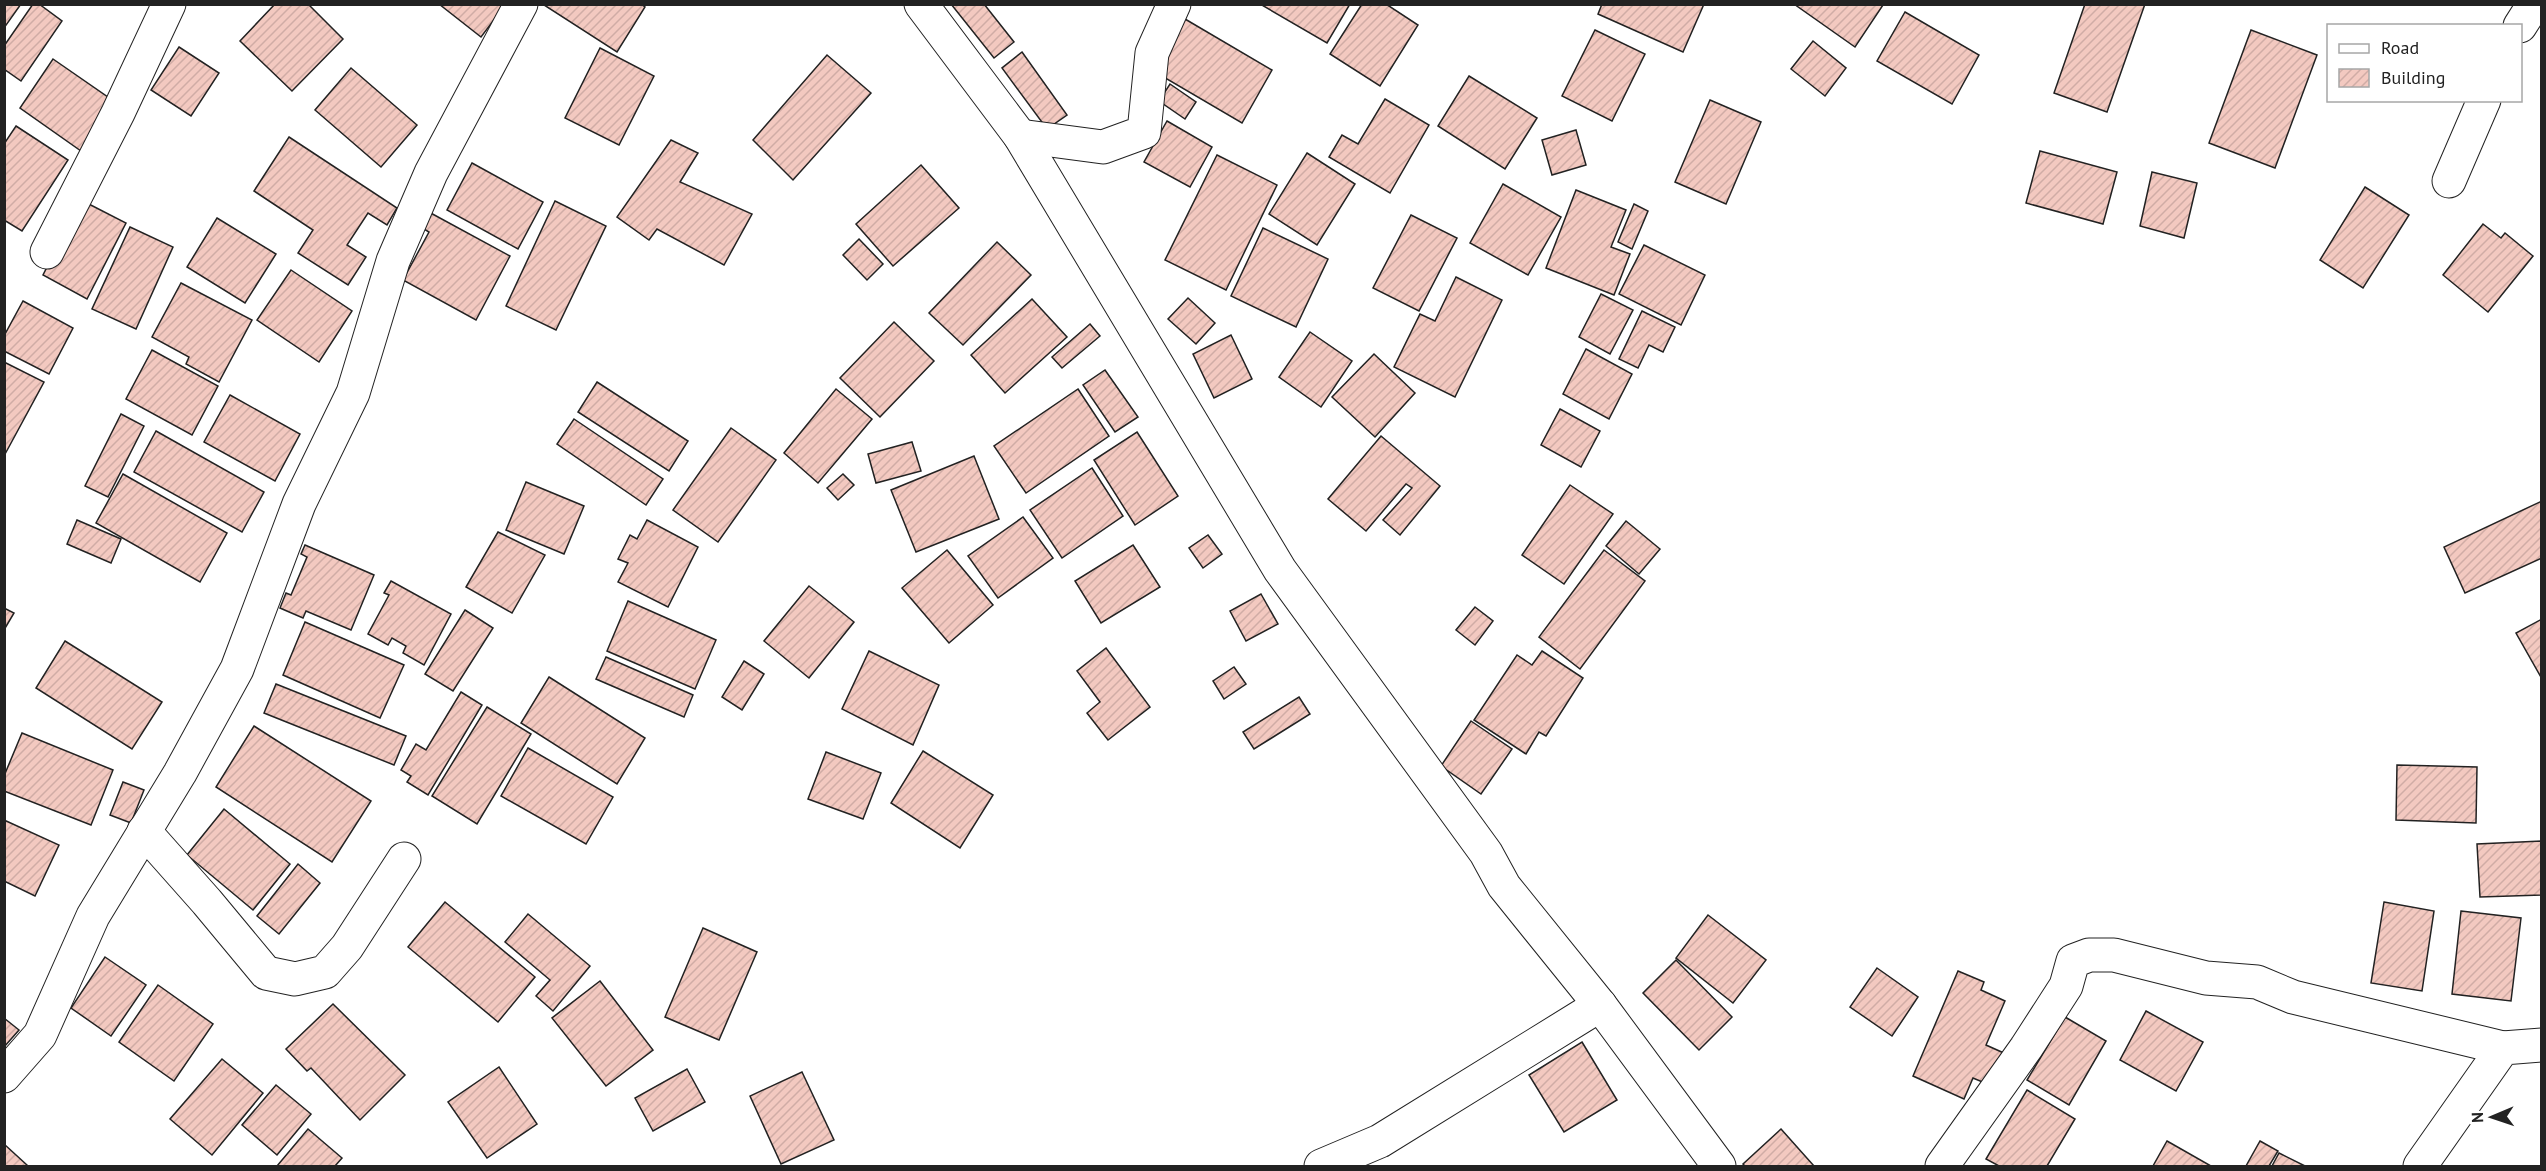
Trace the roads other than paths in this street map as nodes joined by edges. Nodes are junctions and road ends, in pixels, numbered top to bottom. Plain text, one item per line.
1 (169, 4) edge
2 (521, 4) edge
3 (921, 4) edge
4 (1174, 4) edge
5 (2534, 4) edge
6 (2521, 24) edge
7 (2483, 102) edge
8 (1020, 136) junction
9 (2449, 181) dead end
10 (47, 252) dead end
11 (144, 831) junction
12 (404, 858) dead end
13 (1600, 1005) junction
14 (2541, 1045) edge
15 (2503, 1048) junction
16 (4, 1076) edge
17 (1321, 1167) edge
18 (1719, 1167) edge
19 (1942, 1167) edge
20 (2420, 1167) edge

1 - 10 street
2 - 11 street
3 - 8 street
4 - 8 street
5 - 6 street
7 - 9 street
8 - 13 street
11 - 12 street
11 - 16 street
13 - 17 street
13 - 18 street
14 - 15 street
15 - 19 street
15 - 20 street

